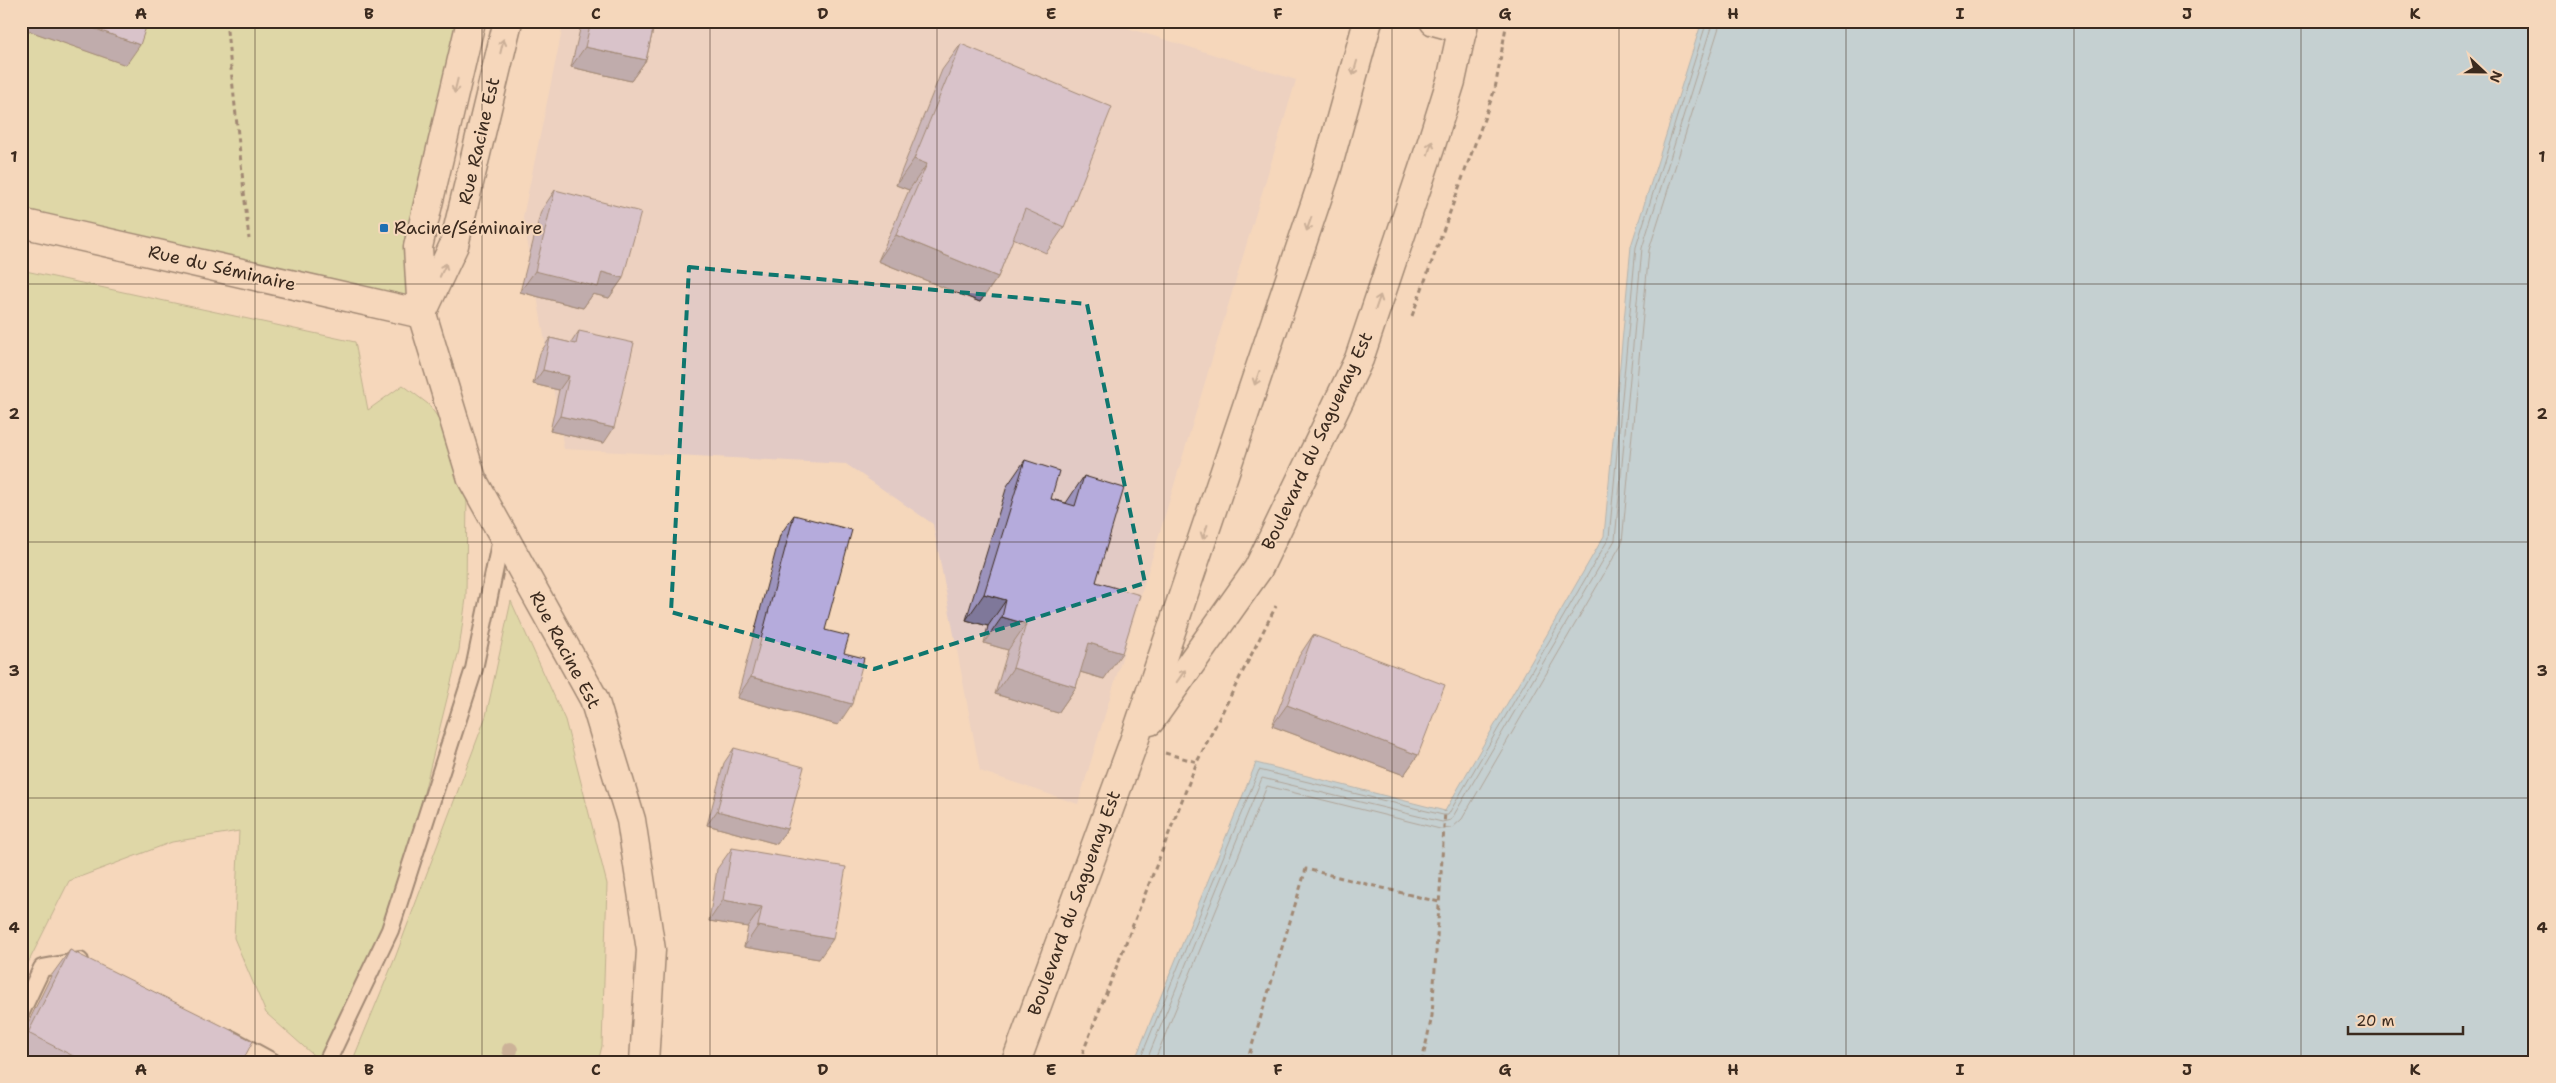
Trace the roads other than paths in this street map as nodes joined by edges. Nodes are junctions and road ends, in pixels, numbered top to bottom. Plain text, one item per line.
1 (471, 21) edge
2 (508, 21) edge
3 (1368, 21) edge
4 (1434, 21) edge
5 (1464, 25) edge
6 (21, 223) edge
7 (422, 314) junction
8 (502, 534) junction
9 (1133, 744) junction
10 (97, 968) edge
11 (21, 1012) edge
12 (213, 1029) edge
13 (273, 1062) edge
14 (327, 1062) edge
15 (644, 1062) edge
16 (1016, 1062) edge

1 -> 7 main road, Rue Racine Est
7 -> 2 main road, Rue Racine Est
3 -> 9 main road, Boulevard du Saguenay Est
4 - 5 main road
9 -> 5 main road, Boulevard du Saguenay Est
6 - 7 main road, Rue du Séminaire
7 - 8 main road, Rue Racine Est
8 - 14 lane
8 - 15 main road, Rue Racine Est
9 - 16 main road, Boulevard du Saguenay Est
10 - 11 lane
12 - 13 lane

